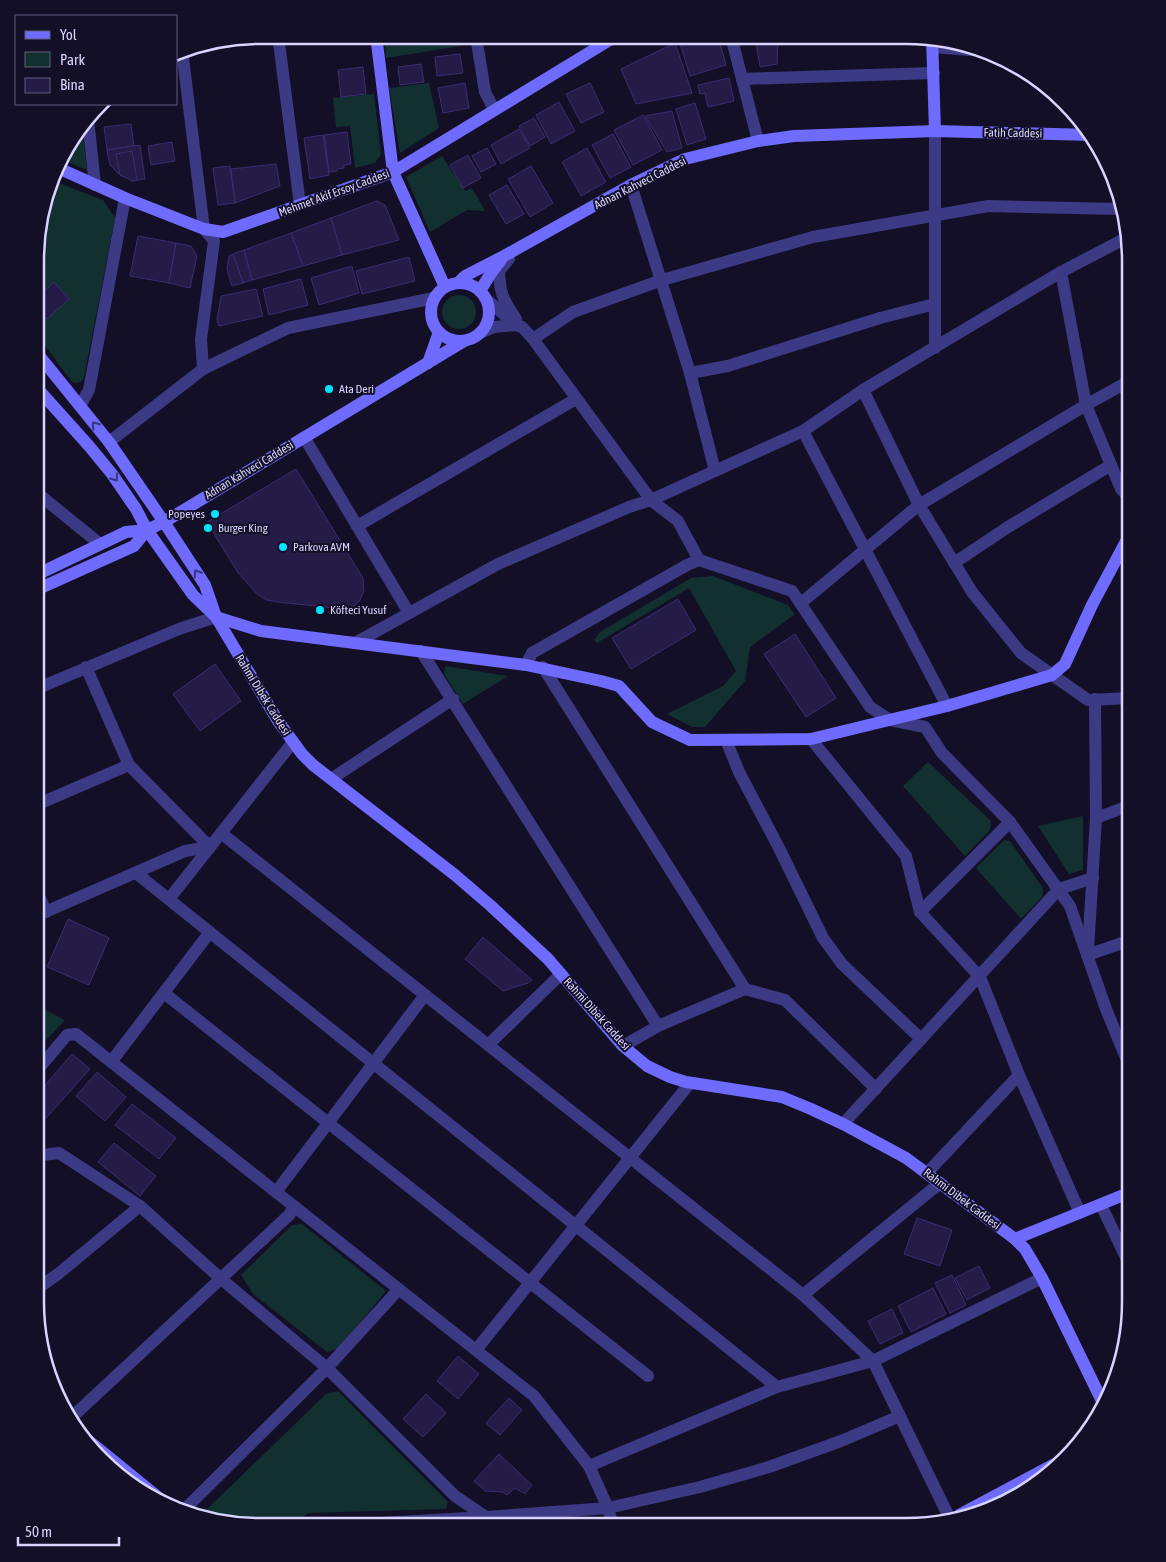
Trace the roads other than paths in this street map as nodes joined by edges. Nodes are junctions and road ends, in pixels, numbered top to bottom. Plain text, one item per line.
1 (279, 44) edge
2 (377, 44) edge
3 (477, 44) edge
4 (603, 44) edge
5 (733, 44) edge
6 (932, 46) edge
7 (183, 58) edge
8 (934, 73) junction
9 (742, 79) junction
10 (494, 109) junction
11 (89, 127) edge
12 (935, 132) junction
13 (1083, 135) edge
14 (758, 141) junction
15 (63, 170) edge
16 (393, 172) junction
17 (632, 184) junction
18 (95, 185) junction
19 (125, 198) junction
20 (300, 205) junction
21 (1116, 209) edge
22 (935, 215) junction
23 (204, 229) junction
24 (1121, 240) edge
25 (521, 247) junction
26 (504, 256) junction
27 (1061, 272) junction
28 (662, 280) junction
29 (458, 283) junction
30 (444, 287) junction
31 (482, 295) junction
32 (434, 298) junction
33 (935, 304) junction
34 (519, 326) junction
35 (439, 332) junction
36 (480, 333) junction
37 (533, 339) junction
38 (464, 341) junction
39 (935, 348) junction
40 (44, 362) edge
41 (428, 363) junction
42 (203, 369) junction
43 (690, 373) junction
44 (1122, 385) edge
45 (863, 390) junction
46 (44, 396) edge
47 (576, 399) junction
48 (1086, 404) junction
49 (80, 406) junction
50 (803, 431) junction
51 (304, 437) junction
52 (109, 442) junction
53 (1111, 465) junction
54 (715, 471) junction
55 (1122, 490) edge
56 (44, 498) edge
57 (651, 500) junction
58 (919, 505) junction
59 (164, 522) junction
60 (357, 526) junction
61 (147, 530) junction
62 (100, 544) junction
63 (1122, 549) edge
64 (865, 550) junction
65 (699, 560) junction
66 (954, 563) junction
67 (44, 571) edge
68 (44, 586) edge
69 (801, 603) junction
70 (409, 613) junction
71 (216, 617) junction
72 (355, 643) junction
73 (421, 652) junction
74 (526, 665) junction
75 (543, 667) junction
76 (86, 668) junction
77 (1052, 676) junction
78 (44, 686) edge
79 (1122, 698) edge
80 (453, 699) junction
81 (1095, 699) junction
82 (947, 706) junction
83 (890, 720) junction
84 (811, 739) junction
85 (726, 740) junction
86 (293, 742) junction
87 (129, 765) junction
88 (332, 780) junction
89 (44, 802) edge
90 (1122, 808) edge
91 (1096, 818) junction
92 (1010, 822) junction
93 (221, 833) junction
94 (210, 847) junction
95 (136, 873) junction
96 (1093, 878) junction
97 (1059, 889) junction
98 (169, 899) junction
99 (920, 912) junction
100 (44, 913) edge
101 (210, 932) junction
102 (1122, 943) edge
103 (1087, 955) junction
104 (561, 974) junction
105 (980, 976) junction
106 (745, 989) junction
107 (164, 993) junction
108 (425, 995) junction
109 (658, 1026) junction
110 (922, 1039) junction
111 (488, 1045) junction
112 (623, 1046) junction
113 (1122, 1048) edge
114 (44, 1062) edge
115 (111, 1062) junction
116 (374, 1064) junction
117 (1019, 1075) junction
118 (690, 1083) junction
119 (876, 1089) junction
120 (328, 1123) junction
121 (843, 1124) junction
122 (44, 1155) edge
123 (630, 1158) junction
124 (927, 1173) junction
125 (940, 1182) junction
126 (276, 1192) junction
127 (1122, 1196) edge
128 (1101, 1205) junction
129 (140, 1206) junction
130 (294, 1206) junction
131 (1080, 1213) junction
132 (576, 1226) junction
133 (1015, 1239) junction
134 (1122, 1251) edge
135 (220, 1278) junction
136 (1042, 1278) junction
137 (530, 1283) junction
138 (44, 1284) edge
139 (399, 1289) junction
140 (803, 1295) junction
141 (476, 1350) junction
142 (873, 1361) junction
143 (327, 1368) junction
144 (648, 1376) dead end
145 (777, 1387) junction
146 (1100, 1397) edge
147 (75, 1414) edge
148 (900, 1416) junction
149 (111, 1459) edge
150 (589, 1466) junction
151 (1041, 1471) edge
152 (136, 1479) edge
153 (1001, 1493) junction
154 (998, 1498) edge
155 (188, 1506) edge
156 (608, 1508) junction
157 (972, 1508) edge
158 (949, 1514) edge
159 (486, 1517) junction
160 (468, 1518) edge
161 (611, 1518) edge

1 - 20 street
2 - 16 street
3 - 10 street
4 - 10 street, Mehmet Akif Ersoy Caddesi
5 - 9 street
6 - 8 street
7 - 23 street
8 - 9 street
8 - 12 street
9 - 14 street
10 - 16 street, Mehmet Akif Ersoy Caddesi
11 - 18 street
12 - 13 street, Fatih Caddesi
12 - 14 street, Adnan Kahveci Caddesi
12 - 22 street
14 - 17 street, Adnan Kahveci Caddesi
15 - 18 street, Mehmet Akif Ersoy Caddesi
16 - 20 street, Mehmet Akif Ersoy Caddesi
16 - 30 street
17 - 25 street, Adnan Kahveci Caddesi
17 - 28 street
18 - 19 street, Mehmet Akif Ersoy Caddesi
19 - 23 street, Mehmet Akif Ersoy Caddesi
19 - 49 street
20 - 23 street, Mehmet Akif Ersoy Caddesi
21 - 22 street
22 - 28 street
22 - 33 street
23 - 42 street
24 - 27 street
25 - 26 street, Adnan Kahveci Caddesi
25 - 34 street
26 - 29 street, Adnan Kahveci Caddesi
26 - 31 street, Adnan Kahveci Caddesi
27 - 39 street
27 - 48 street
28 - 37 street
28 - 43 street
29 - 30 street
29 - 31 street
30 - 32 street
31 - 34 street
31 - 36 street
32 - 35 street
32 - 42 street
33 - 39 street
33 - 43 street
34 - 36 street
34 - 37 street
35 - 38 street
35 - 41 street
36 - 38 street
37 - 47 street
38 - 41 street, Adnan Kahveci Caddesi
39 - 45 street
40 - 49 street, Rahmi Dibek Caddesi
41 - 51 street, Adnan Kahveci Caddesi
42 - 52 street
43 - 54 street
44 - 48 street
45 - 50 street
45 - 58 street
46 -> 61 street, Rahmi Dibek Caddesi
47 - 57 street
47 - 60 street
48 - 53 street
48 - 58 street
52 -> 49 street, Rahmi Dibek Caddesi
50 - 54 street
50 - 64 street
51 - 59 street, Adnan Kahveci Caddesi
51 - 60 street
52 - 59 street, Rahmi Dibek Caddesi
53 - 55 street
53 - 66 street
54 - 57 street
56 - 62 street
57 - 65 street
57 - 70 street
58 - 64 street
58 - 66 street
59 - 61 street, Adnan Kahveci Caddesi
71 -> 59 street, Rahmi Dibek Caddesi
60 - 70 street
61 - 62 street, Adnan Kahveci Caddesi
61 - 68 street
61 - 71 street, Rahmi Dibek Caddesi
62 - 67 street, Adnan Kahveci Caddesi
63 - 77 street
64 - 69 street
64 - 82 street
65 - 69 street
65 - 74 street
66 - 77 street
69 - 83 street
70 - 72 street
71 - 72 street
71 - 76 street
71 - 86 street, Rahmi Dibek Caddesi
72 - 73 street
73 - 74 street
73 - 80 street
74 - 75 street
75 - 85 street
75 - 106 street
76 - 78 street
76 - 87 street
77 - 81 street
77 - 82 street
79 - 81 street
80 - 88 street
80 - 109 street
81 - 91 street
82 - 83 street
83 - 84 street
83 - 92 street
84 - 85 street
84 - 99 street
85 - 110 street
86 - 88 street, Rahmi Dibek Caddesi
86 - 93 street
87 - 89 street
87 - 94 street
88 - 104 street, Rahmi Dibek Caddesi
90 - 91 street
91 - 96 street
92 - 97 street
92 - 99 street
93 - 94 street
93 - 108 street
94 - 95 street
94 - 98 street
95 - 98 street
95 - 100 street
96 - 97 street
96 - 103 street
97 - 103 street
97 - 105 street
98 - 101 street
99 - 105 street
101 - 107 street
101 - 116 street
102 - 103 street
103 - 113 street
104 - 111 street
104 - 112 street, Rahmi Dibek Caddesi
105 - 110 street
105 - 117 street
106 - 109 street
106 - 119 street
107 - 115 street
107 - 120 street
108 - 111 street
108 - 116 street
109 - 112 street
110 - 119 street
111 - 123 street
112 - 118 street, Rahmi Dibek Caddesi
114 - 115 street
115 - 126 street
116 - 120 street
116 - 132 street
117 - 124 street
117 - 131 street
118 - 121 street, Rahmi Dibek Caddesi
118 - 123 street
119 - 121 street
120 - 126 street
120 - 137 street
121 - 124 street, Rahmi Dibek Caddesi
122 - 129 street
123 - 132 street
123 - 140 street
124 - 125 street, Rahmi Dibek Caddesi
125 - 133 street, Rahmi Dibek Caddesi
125 - 140 street
126 - 130 street
127 - 128 street
128 - 131 street
128 - 134 street
129 - 135 street
129 - 138 street
130 - 135 street
130 - 139 street
131 - 133 street
132 - 137 street
132 - 145 street
133 - 136 street, Rahmi Dibek Caddesi
135 - 143 street
135 - 147 street
136 - 142 street
136 - 146 street, Rahmi Dibek Caddesi
137 - 141 street
137 - 144 street
139 - 141 street
139 - 143 street
140 - 142 street
141 - 150 street
142 - 145 street
142 - 148 street
143 - 155 street
143 - 159 street
145 - 150 street
148 - 156 street
148 - 158 street
149 - 152 street
150 - 156 street
151 - 153 street
153 - 154 street
153 - 157 street
156 - 159 street
156 - 161 street
159 - 160 street

